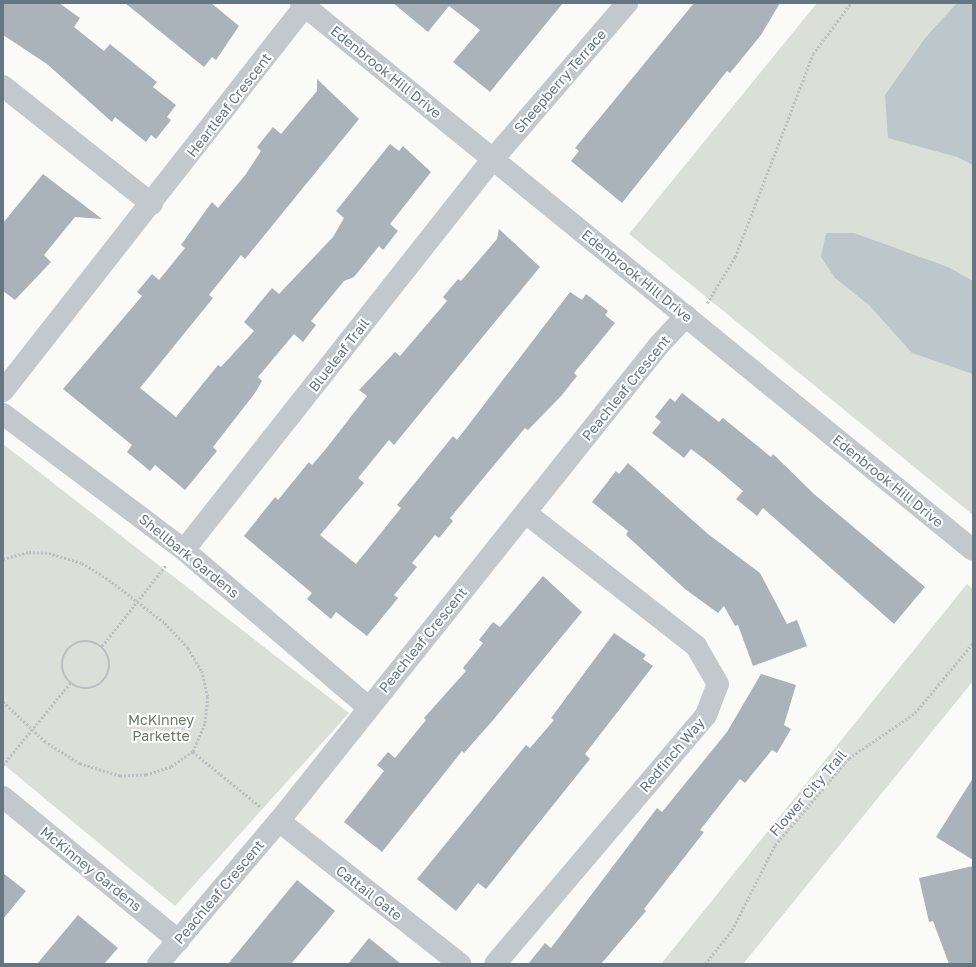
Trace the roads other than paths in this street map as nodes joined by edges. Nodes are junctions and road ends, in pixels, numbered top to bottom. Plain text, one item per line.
1 (627, 3) edge
2 (303, 5) edge
3 (3, 86) edge
4 (492, 159) junction
5 (152, 204) junction
6 (686, 316) junction
7 (3, 391) edge
8 (3, 414) edge
9 (526, 513) junction
10 (184, 550) junction
11 (973, 550) edge
12 (368, 707) junction
13 (3, 797) edge
14 (278, 821) junction
15 (179, 941) junction
16 (158, 964) edge
17 (460, 964) edge
18 (495, 964) edge

1 - 4 street, Sheepberry Terrace
2 - 4 street, Edenbrook Hill Drive
2 - 5 street, Heartleaf Crescent
3 - 5 street
4 - 6 street, Edenbrook Hill Drive
4 - 10 street, Blueleaf Trail
5 - 7 street, Heartleaf Crescent
6 - 9 street, Peachleaf Crescent
6 - 11 street, Edenbrook Hill Drive
8 - 10 street, Shellbark Gardens
9 - 12 street, Peachleaf Crescent
9 - 18 street, Redfinch Way
10 - 12 street, Shellbark Gardens
12 - 14 street, Peachleaf Crescent
13 - 15 street, McKinney Gardens
14 - 15 street, Peachleaf Crescent
14 - 17 street, Cattail Gate
15 - 16 street, Peachleaf Crescent

